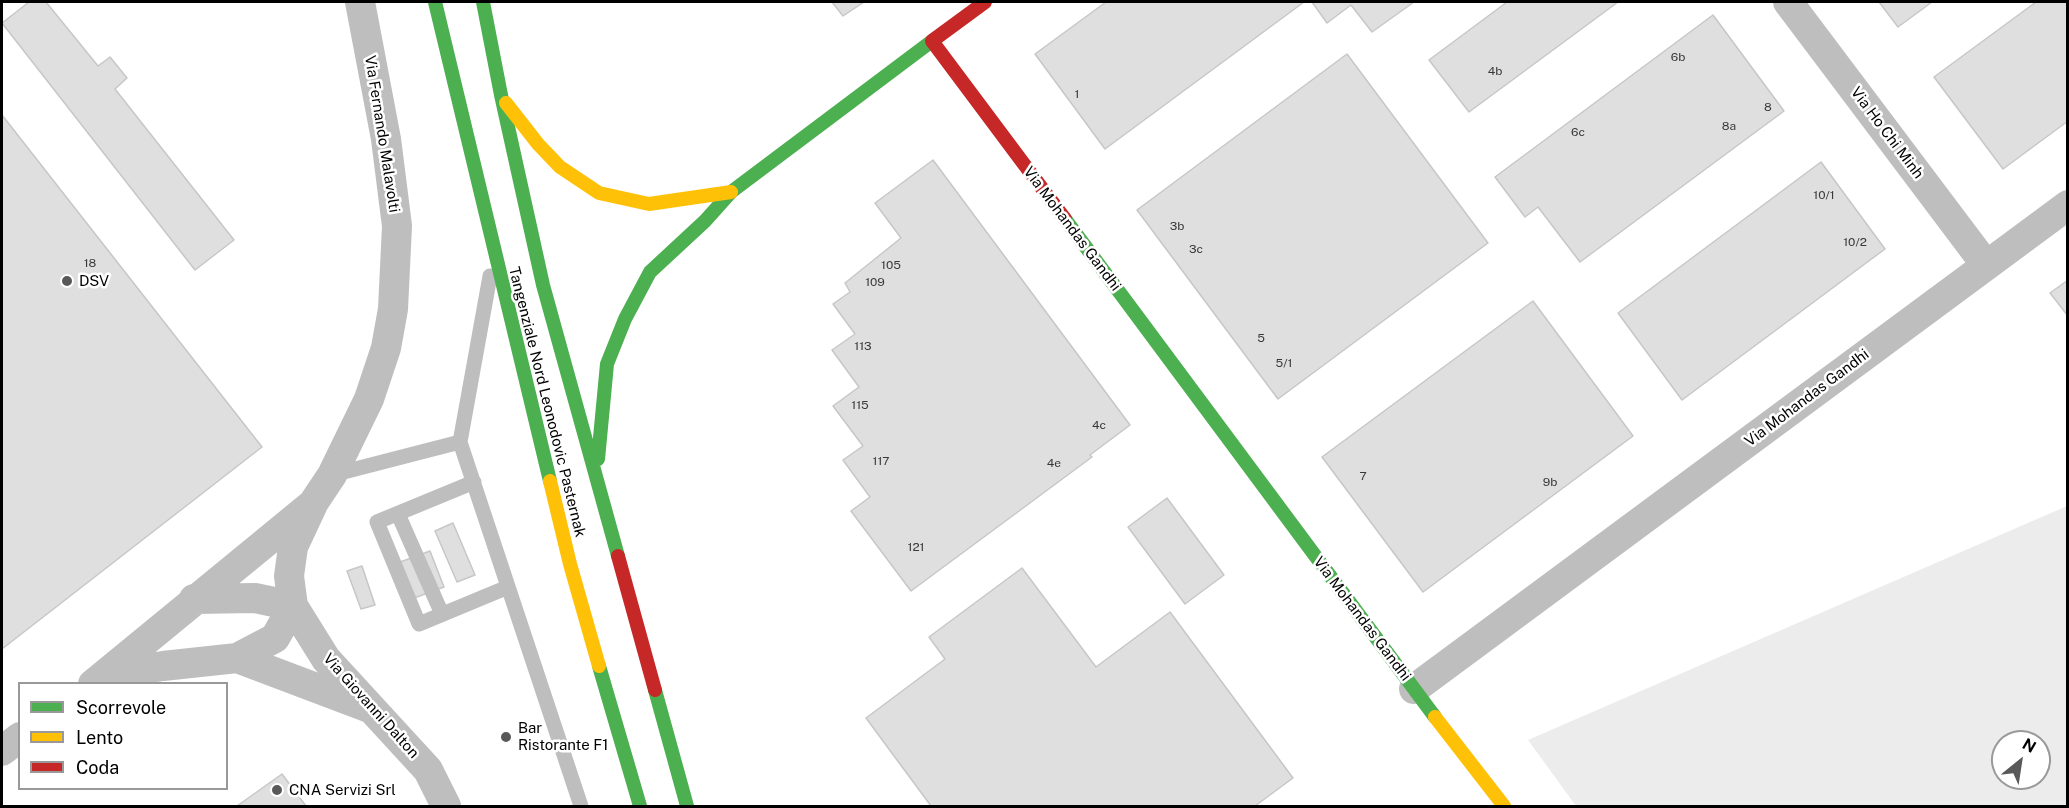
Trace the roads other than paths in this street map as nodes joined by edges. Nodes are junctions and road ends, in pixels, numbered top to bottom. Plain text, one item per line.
1 (360, 2) edge
2 (435, 2) edge
3 (483, 2) edge
4 (985, 2) edge
5 (1788, 2) edge
6 (932, 41) junction
7 (501, 96) junction
8 (731, 192) junction
9 (2067, 205) edge
10 (494, 255) junction
11 (1986, 265) junction
12 (460, 442) junction
13 (332, 475) junction
14 (596, 478) junction
15 (474, 482) junction
16 (314, 502) junction
17 (398, 514) junction
18 (508, 587) junction
19 (194, 599) junction
20 (293, 606) junction
21 (442, 614) junction
22 (237, 658) junction
23 (99, 679) edge
24 (1414, 689) junction
25 (372, 709) junction
26 (18, 739) edge
27 (2, 751) edge
28 (446, 807) edge
29 (581, 807) edge
30 (640, 807) edge
31 (687, 807) edge
32 (1504, 807) edge

1 - 13 street, Via Fernando Malavolti
2 - 10 main road, Tangenziale Nord Leonodovic Pasternak
3 - 7 main road, Tangenziale Nord Leonodovic Pasternak
4 - 6 main road
5 - 11 street, Via Ho Chi Minh
6 - 8 main road
6 - 24 main road, Via Mohandas Gandhi
7 - 8 main road
7 - 14 main road, Tangenziale Nord Leonodovic Pasternak
8 - 14 main road
9 - 11 street, Via Mohandas Gandhi
10 - 12 lane
10 - 30 main road, Tangenziale Nord Leonodovic Pasternak
11 - 24 street, Via Mohandas Gandhi
12 - 13 lane
12 - 15 lane
13 - 16 street, Via Fernando Malavolti
14 - 31 main road, Tangenziale Nord Leonodovic Pasternak
15 - 17 lane
15 - 18 lane
16 - 19 street, Via Fernando Malavolti
16 - 20 street, Via Fernando Malavolti
17 - 21 lane
17 - 21 lane
18 - 21 lane
18 - 29 lane
19 - 20 street
19 - 23 street, Via Fernando Malavolti
20 - 22 street, Via Fernando Malavolti
20 - 25 street, Via Giovanni Dalton
22 - 23 street, Via Fernando Malavolti
22 - 25 street, Via Fernando Malavolti
24 - 32 main road
25 - 28 street, Via Giovanni Dalton
26 - 27 street

